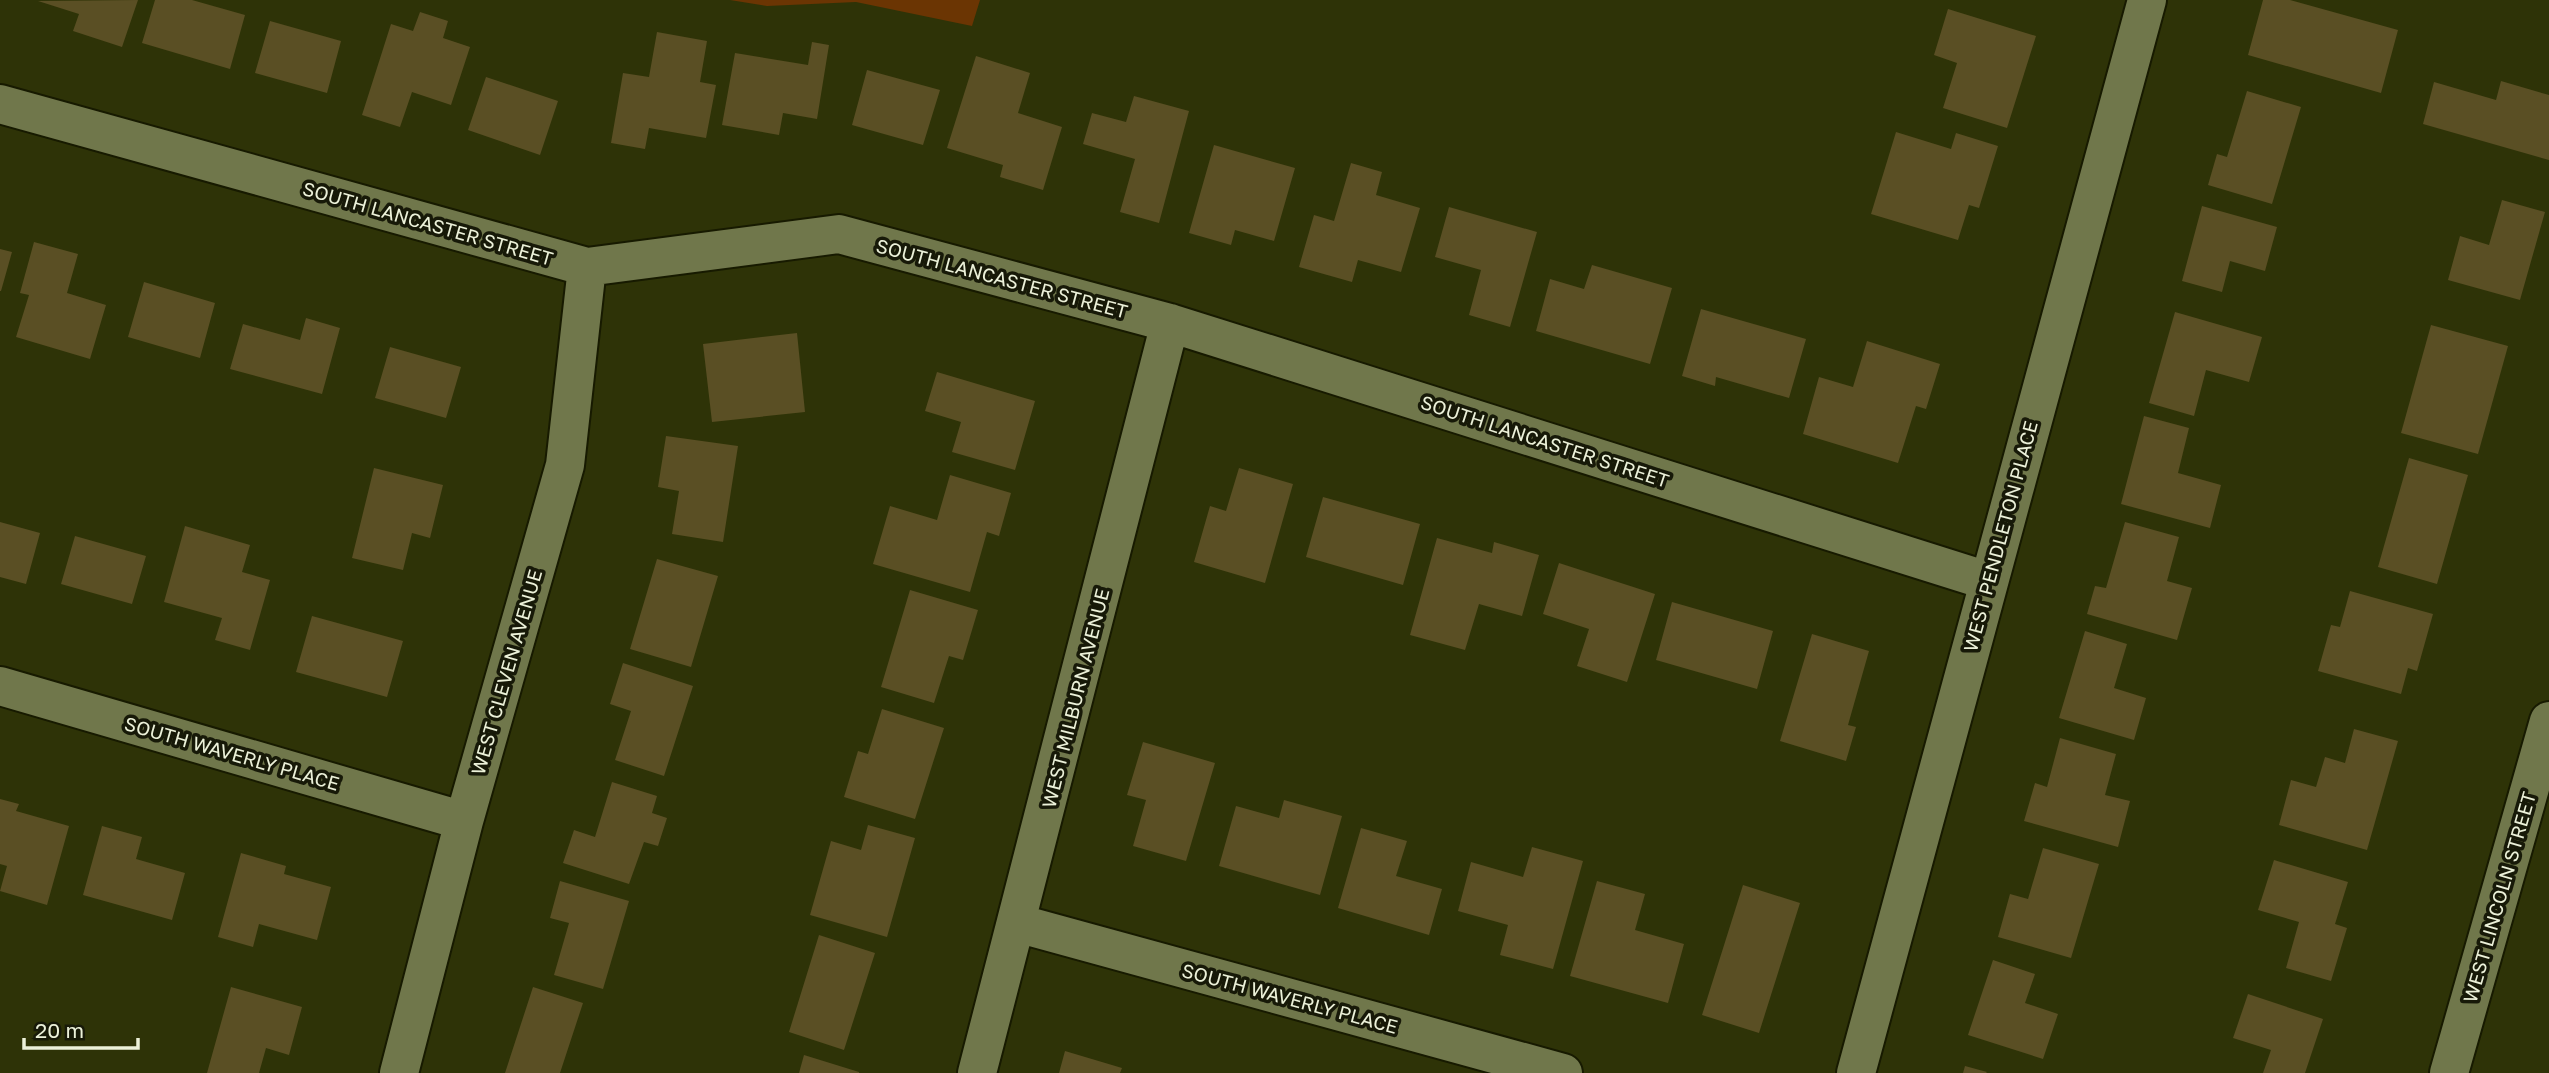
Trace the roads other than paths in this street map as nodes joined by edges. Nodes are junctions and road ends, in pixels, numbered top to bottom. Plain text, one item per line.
1 (2147, 0) edge
2 (0, 104) edge
3 (587, 267) junction
4 (1170, 323) junction
5 (1988, 582) junction
6 (0, 686) edge
7 (2549, 721) edge
8 (464, 821) junction
9 (1017, 923) junction
10 (399, 1073) edge
11 (977, 1073) edge
12 (1563, 1073) edge
13 (1856, 1073) edge
14 (2449, 1073) edge

1 - 5 street, WEST PENDLETON PLACE
2 - 3 street, SOUTH LANCASTER STREET
3 - 4 street, SOUTH LANCASTER STREET
3 - 8 street, WEST CLEVEN AVENUE
4 - 5 street, SOUTH LANCASTER STREET
4 - 9 street, WEST MILBURN AVENUE
5 - 13 street, WEST PENDLETON PLACE
6 - 8 street, SOUTH WAVERLY PLACE
7 - 14 street, WEST LINCOLN STREET
8 - 10 street, WEST CLEVEN AVENUE
9 - 11 street, WEST MILBURN AVENUE
9 - 12 street, SOUTH WAVERLY PLACE

